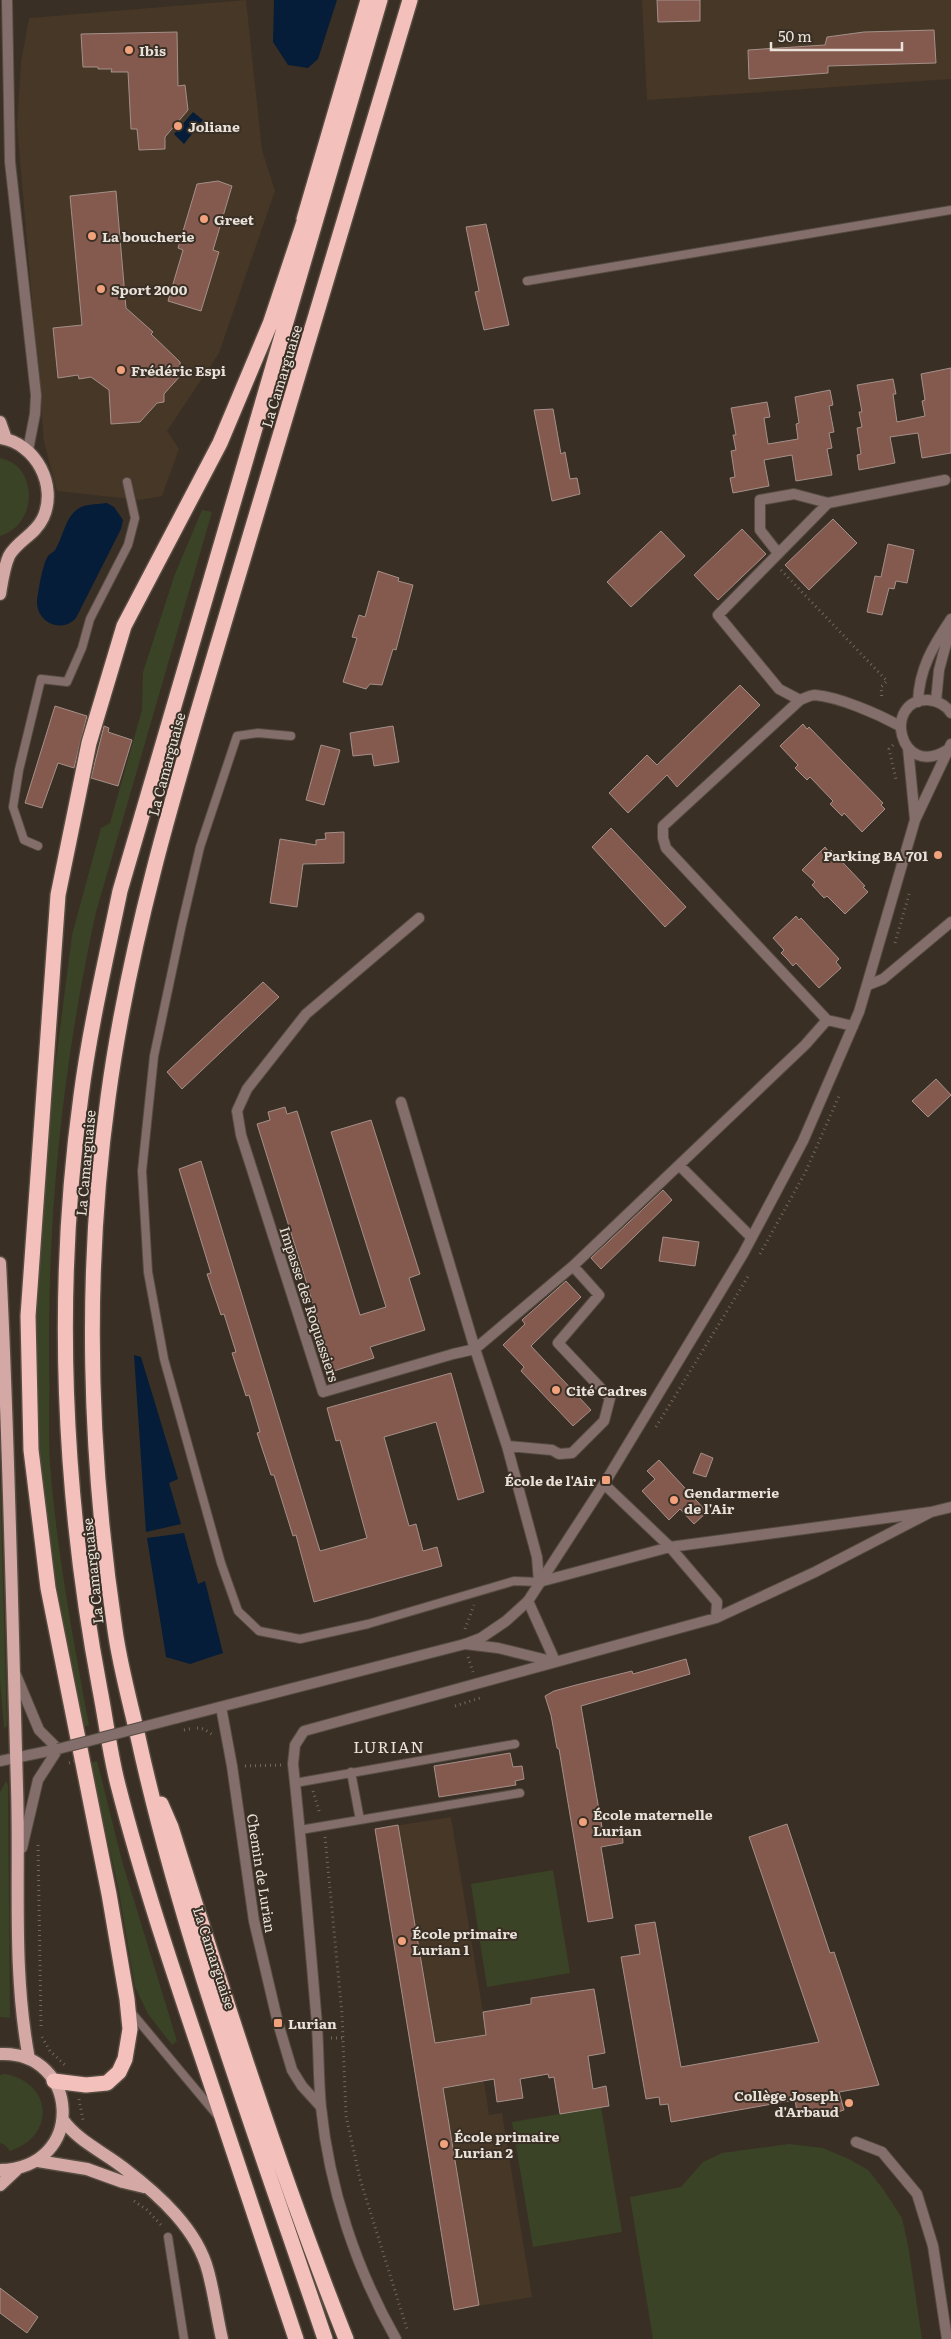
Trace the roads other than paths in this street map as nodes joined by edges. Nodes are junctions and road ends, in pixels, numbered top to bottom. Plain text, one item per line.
1 (7, 0) edge
2 (360, 0) edge
3 (368, 0) edge
4 (379, 0) edge
5 (410, 0) edge
6 (350, 60) junction
7 (951, 210) edge
8 (293, 258) junction
9 (527, 281) dead end
10 (0, 422) edge
11 (3, 439) edge
12 (28, 450) junction
13 (945, 480) dead end
14 (128, 482) dead end
15 (828, 503) junction
16 (18, 545) junction
17 (0, 551) edge
18 (776, 556) junction
19 (0, 594) edge
20 (951, 619) edge
21 (951, 625) edge
22 (800, 700) junction
23 (936, 701) junction
24 (918, 702) junction
25 (950, 710) edge
26 (900, 730) junction
27 (291, 736) dead end
28 (949, 747) edge
29 (908, 748) junction
30 (915, 820) junction
31 (38, 846) dead end
32 (418, 918) dead end
33 (951, 922) edge
34 (868, 985) junction
35 (827, 1020) junction
36 (853, 1026) junction
37 (401, 1102) dead end
38 (679, 1165) junction
39 (751, 1237) junction
40 (0, 1263) edge
41 (573, 1266) junction
42 (475, 1349) junction
43 (507, 1446) junction
44 (604, 1484) junction
45 (951, 1506) edge
46 (931, 1512) junction
47 (670, 1548) junction
48 (539, 1582) junction
49 (528, 1601) junction
50 (716, 1618) junction
51 (464, 1639) junction
52 (555, 1661) junction
53 (15, 1672) junction
54 (221, 1707) junction
55 (514, 1744) dead end
56 (58, 1749) junction
57 (16, 1757) junction
58 (0, 1761) edge
59 (144, 1763) junction
60 (351, 1772) junction
61 (295, 1783) junction
62 (520, 1793) dead end
63 (360, 1820) junction
64 (300, 1830) junction
65 (19, 1862) junction
66 (128, 2009) junction
67 (0, 2054) edge
68 (29, 2058) junction
69 (54, 2081) junction
70 (321, 2107) junction
71 (63, 2120) junction
72 (224, 2123) junction
73 (856, 2142) dead end
74 (38, 2160) junction
75 (0, 2170) edge
76 (16, 2170) junction
77 (0, 2185) edge
78 (148, 2188) junction
79 (168, 2237) road end
80 (184, 2339) edge
81 (222, 2339) edge
82 (296, 2339) edge
83 (325, 2339) edge
84 (346, 2339) edge
85 (396, 2339) edge
86 (947, 2339) edge

1 - 12 street
2 - 6 lane
3 - 6 highway
4 - 8 highway
4 - 72 highway, La Camarguaise
5 - 59 highway, La Camarguaise
6 - 8 highway
7 - 9 lane
8 - 66 highway
10 - 11 main road
11 - 12 main road
12 - 16 main road
13 - 15 street
14 - 31 lane
15 - 18 street
15 - 18 street
16 - 17 main road
16 - 19 main road
18 - 22 street
20 - 24 street
21 - 23 street
22 - 26 street
22 - 35 street
23 - 24 street
23 - 25 street
24 - 26 street
26 - 29 street
27 - 48 lane
28 - 29 street
28 - 30 street
29 - 30 street
30 - 34 street
32 - 42 street, Impasse des Roquassiers
33 - 34 street
34 - 36 street
35 - 36 street
35 - 38 street
36 - 39 street
37 - 42 street
38 - 39 street
38 - 41 street
39 - 44 street
40 - 53 main road
41 - 42 street
41 - 43 street
42 - 43 street
43 - 48 street
44 - 47 street
44 - 48 street
45 - 46 street
46 - 47 street
46 - 50 street
47 - 48 street
47 - 50 street
48 - 49 street
49 - 51 street
49 - 52 street
50 - 52 street
51 - 52 street
51 - 54 street
52 - 61 street
53 - 56 street
53 - 57 main road
54 - 56 street, bridge
54 - 70 street, Chemin de Lurian
55 - 60 lane
56 - 57 street
56 - 65 street
57 - 58 street
57 - 65 main road
59 - 83 highway, La Camarguaise
59 - 84 highway
60 - 61 lane
60 - 63 lane
61 - 64 street
62 - 63 lane
63 - 64 lane
64 - 70 street
65 - 68 main road
66 - 69 highway
66 - 72 lane
67 - 68 main road
68 - 69 main road
69 - 71 main road
70 - 85 street
71 - 74 main road
71 - 78 main road
72 - 82 highway, La Camarguaise
73 - 86 street
74 - 76 main road
74 - 78 main road
75 - 76 main road
76 - 77 main road
78 - 81 main road
79 - 80 lane

